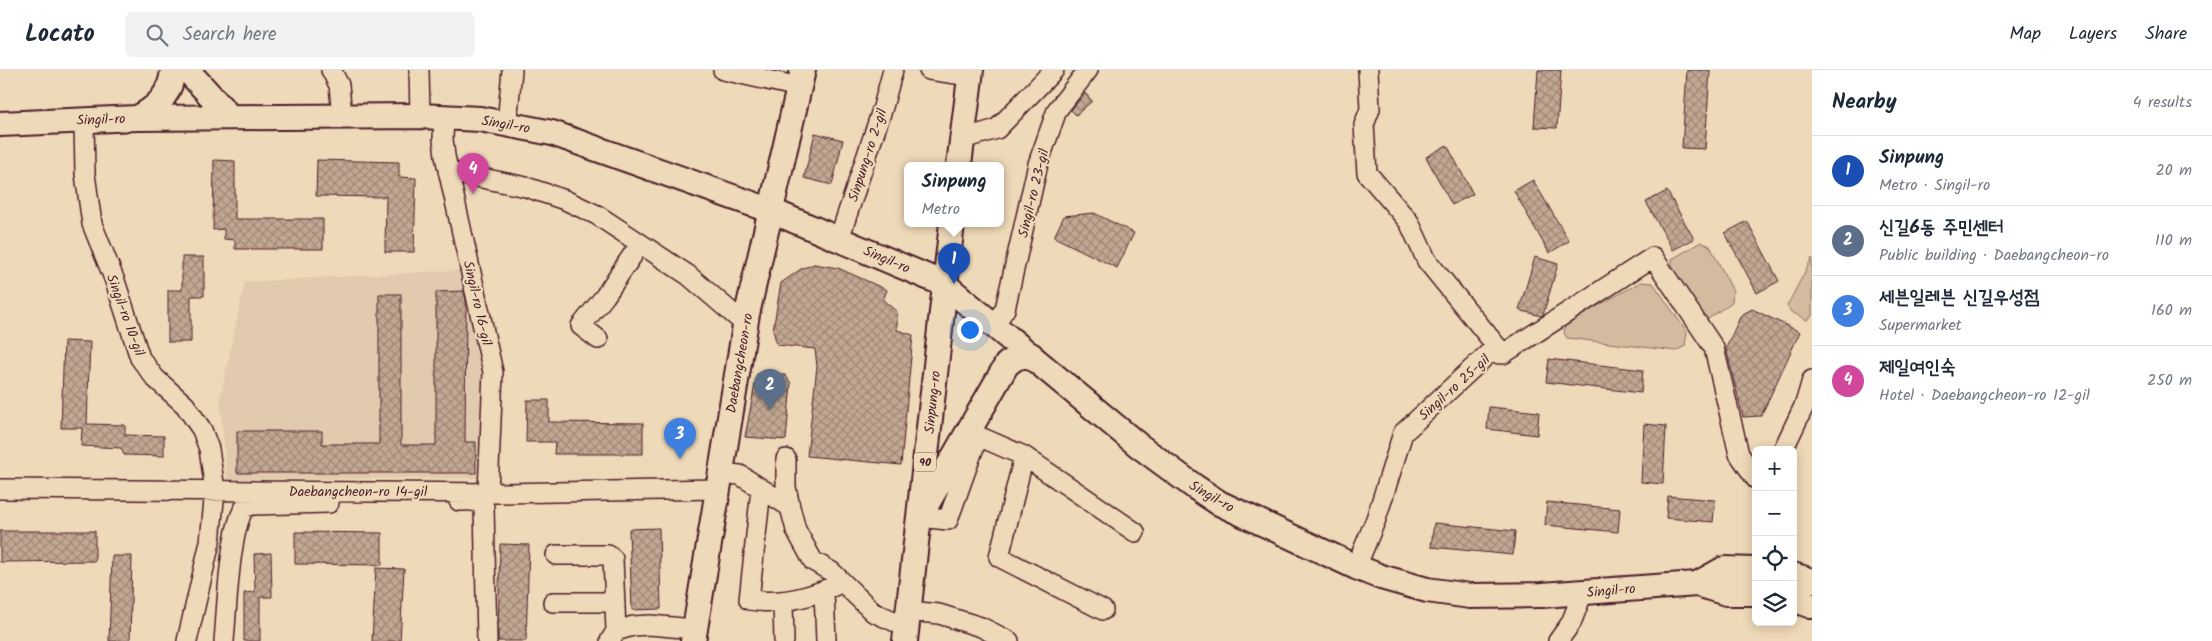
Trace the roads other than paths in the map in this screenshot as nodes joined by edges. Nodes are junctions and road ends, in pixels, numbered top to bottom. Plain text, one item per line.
1 (331, 70) edge
2 (419, 70) edge
3 (512, 70) edge
4 (723, 70) edge
5 (893, 70) edge
6 (929, 70) edge
7 (1054, 70) edge
8 (1088, 70) edge
9 (1368, 70) edge
10 (187, 72) edge
11 (970, 73) edge
12 (800, 78) edge
13 (342, 116) junction
14 (420, 116) junction
15 (230, 117) junction
16 (444, 117) junction
17 (137, 118) junction
18 (84, 120) junction
19 (0, 124) edge
20 (507, 124) junction
21 (962, 139) junction
22 (959, 162) edge
23 (448, 171) junction
24 (772, 211) junction
25 (951, 227) edge
26 (839, 239) junction
27 (640, 244) junction
28 (944, 284) junction
29 (746, 324) junction
30 (995, 324) junction
31 (598, 339) dead end
32 (1503, 354) junction
33 (1031, 355) junction
34 (1812, 380) edge
35 (1785, 446) edge
36 (1024, 456) junction
37 (786, 459) dead end
38 (1752, 473) edge
39 (718, 481) junction
40 (0, 489) edge
41 (215, 490) junction
42 (773, 491) junction
43 (488, 492) junction
44 (919, 517) junction
45 (1135, 532) dead end
46 (556, 555) dead end
47 (1356, 567) junction
48 (1797, 576) edge
49 (1812, 581) edge
50 (842, 582) junction
51 (1752, 583) edge
52 (824, 592) junction
53 (1582, 592) junction
54 (1797, 600) edge
55 (553, 602) dead end
56 (615, 602) junction
57 (783, 602) junction
58 (1812, 606) edge
59 (1103, 610) dead end
60 (907, 626) edge
61 (694, 635) edge
62 (613, 636) edge
63 (187, 641) edge
64 (224, 641) edge
65 (487, 641) edge
66 (784, 641) edge
67 (826, 641) edge
68 (1009, 641) edge
69 (1558, 641) edge

1 - 13 street
2 - 14 street
3 - 20 street
4 - 12 street, Daebangcheon-ro
5 - 26 street, Sinpung-ro 2-gil
6 - 11 street
7 - 21 street
8 - 30 street, Singil-ro 23-gil
9 - 32 street
10 - 15 main road
10 - 17 main road
11 - 21 main road
12 - 24 main road, Daebangcheon-ro
13 - 14 main road, Singil-ro
13 - 15 main road, Singil-ro
14 - 16 main road, Singil-ro
15 - 17 main road, Singil-ro
16 - 20 main road, Singil-ro
16 - 23 street, Singil-ro 16-gil
17 - 18 main road, Singil-ro
18 - 19 main road, Singil-ro
18 - 41 street, Singil-ro 10-gil
20 - 24 main road, Singil-ro
21 - 22 main road
23 - 27 street
23 - 43 street, Singil-ro 16-gil
24 - 26 main road, Singil-ro
24 - 29 main road, Daebangcheon-ro
25 - 28 main road, Sinpung-ro / 90
26 - 28 main road, Singil-ro
27 - 29 street
27 - 31 street
28 - 30 main road, Singil-ro
28 - 44 main road, Sinpung-ro / 90
29 - 39 main road, Daebangcheon-ro
30 - 33 main road, Singil-ro
32 - 38 street, Singil-ro 25-gil
32 - 47 street, Singil-ro 25-gil
33 - 44 main road
33 - 47 main road, Singil-ro
34 - 35 street
36 - 44 street
36 - 45 street
36 - 59 street
37 - 42 street
39 - 42 street, Daebangcheon-ro 14-gil
39 - 43 street, Daebangcheon-ro 14-gil
39 - 61 main road, Daebangcheon-ro
40 - 41 street, Daebangcheon-ro 14-gil
41 - 43 street, Daebangcheon-ro 14-gil
41 - 63 street, Singil-ro 10-gil
42 - 50 street, Daebangcheon-ro 14-gil
42 - 57 street
44 - 60 main road, Sinpung-ro / 90
46 - 56 street
47 - 53 main road, Singil-ro
48 - 49 main road
50 - 52 street
50 - 60 street
51 - 53 main road, Singil-ro
52 - 57 street
52 - 67 street
53 - 69 street
54 - 58 main road
55 - 56 street
56 - 62 street
57 - 66 street
60 - 68 street
61 - 62 street
64 - 65 street

